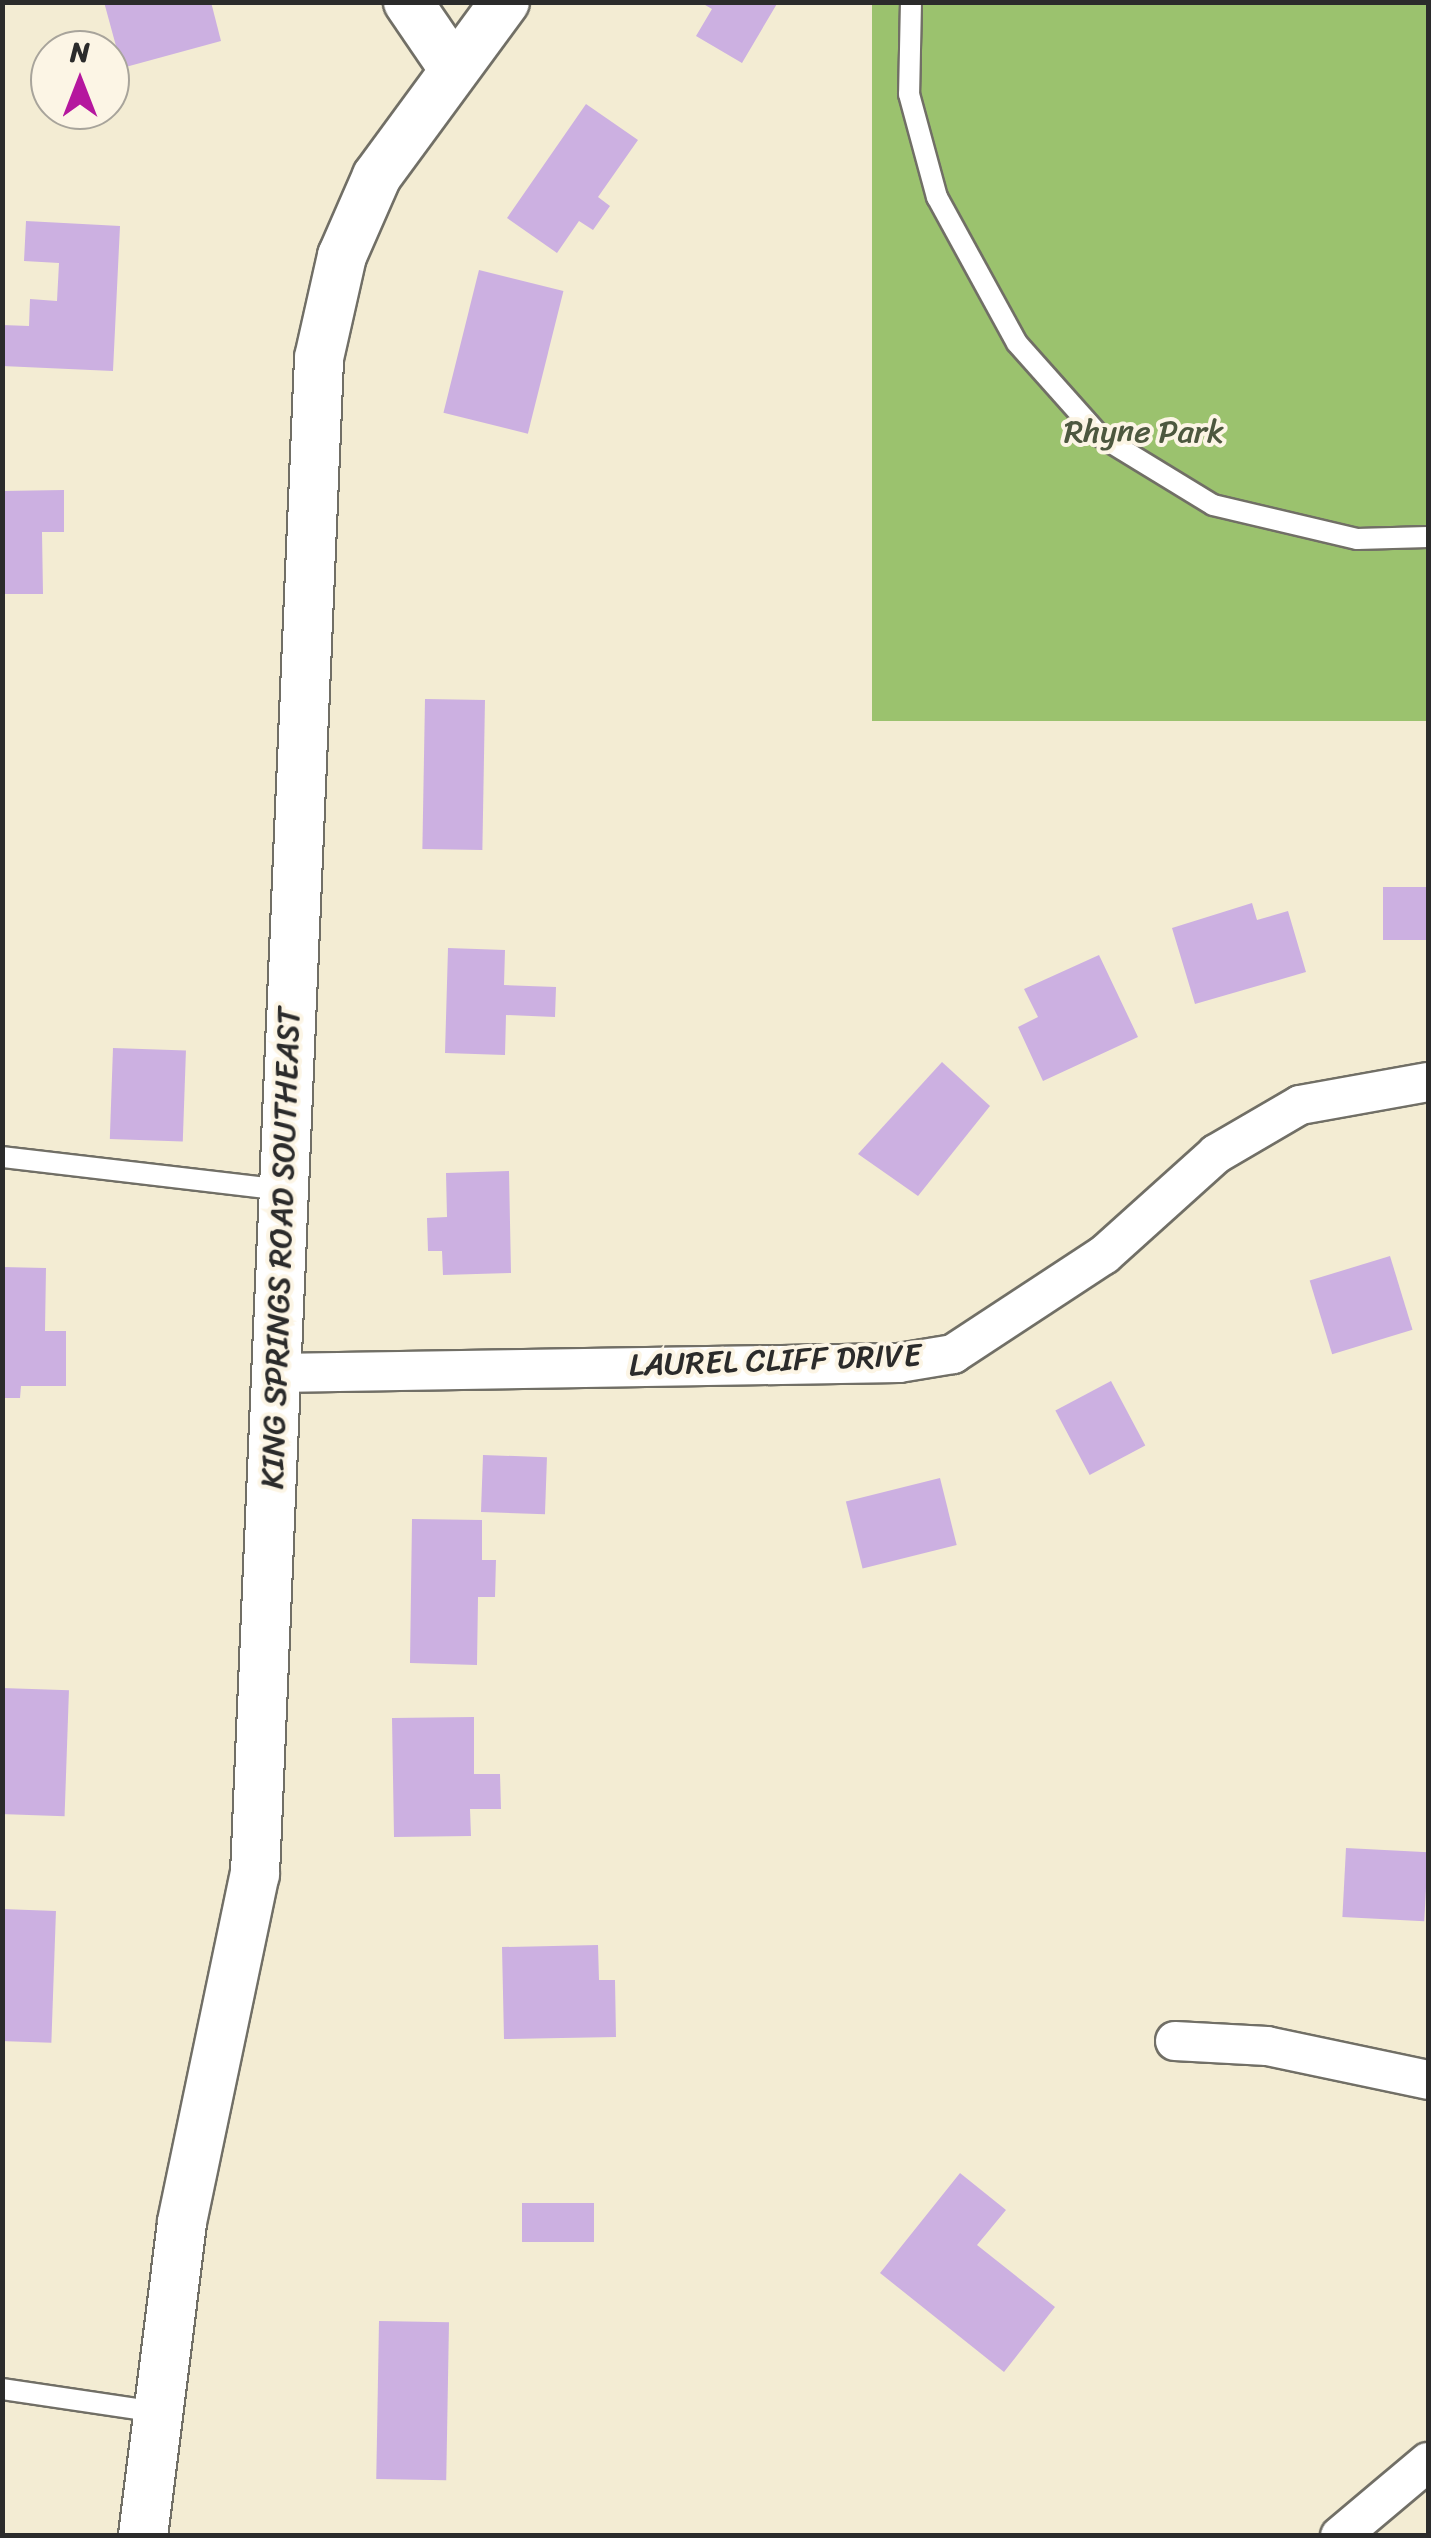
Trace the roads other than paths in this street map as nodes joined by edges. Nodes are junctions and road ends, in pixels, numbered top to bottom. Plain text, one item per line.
1 (408, 2) edge
2 (505, 2) edge
3 (911, 2) edge
4 (451, 65) junction
5 (1428, 537) edge
6 (1428, 1082) edge
7 (2, 1158) edge
8 (284, 1190) junction
9 (278, 1373) junction
10 (1175, 2041) dead end
11 (1428, 2080) edge
12 (2, 2389) edge
13 (158, 2412) junction
14 (1428, 2462) edge
15 (143, 2536) edge
16 (1340, 2536) edge

1 - 4 street
2 - 4 street, KING SPRINGS ROAD SOUTHEAST
3 - 5 lane
4 - 8 street, KING SPRINGS ROAD SOUTHEAST
6 - 9 street, LAUREL CLIFF DRIVE
7 - 8 lane
8 - 9 street, KING SPRINGS ROAD SOUTHEAST
9 - 13 street, KING SPRINGS ROAD SOUTHEAST
10 - 11 street
12 - 13 lane
13 - 15 street, KING SPRINGS ROAD SOUTHEAST
14 - 16 street

